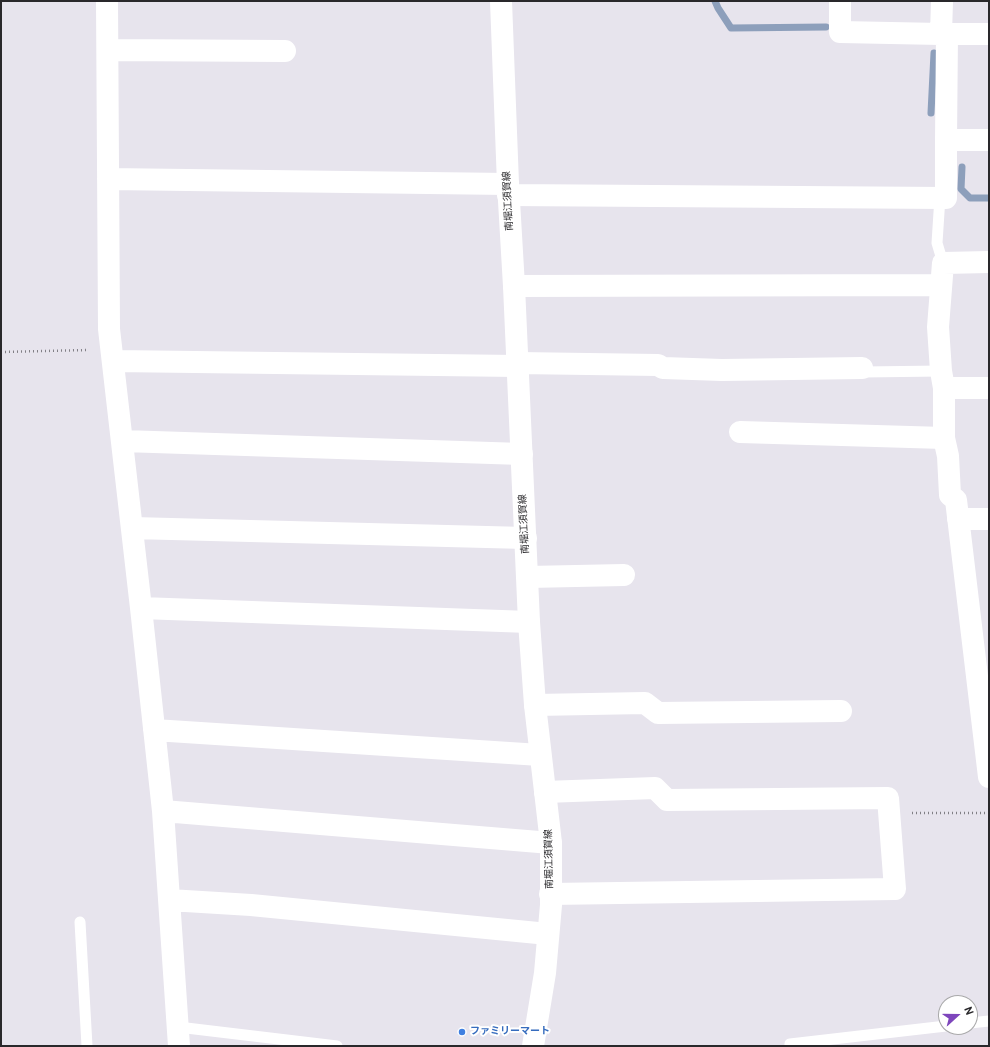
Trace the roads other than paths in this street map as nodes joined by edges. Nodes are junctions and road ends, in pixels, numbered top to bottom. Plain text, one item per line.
1 (107, 1) edge
2 (501, 1) edge
3 (840, 1) edge
4 (942, 1) edge
5 (944, 34) junction
6 (989, 34) edge
7 (108, 50) junction
8 (285, 51) dead end
9 (946, 140) junction
10 (989, 140) edge
11 (108, 179) junction
12 (508, 189) junction
13 (940, 197) junction
14 (989, 262) edge
15 (943, 263) junction
16 (940, 285) junction
17 (514, 286) junction
18 (113, 355) junction
19 (518, 365) junction
20 (862, 368) joint
21 (942, 380) junction
22 (989, 388) edge
23 (740, 432) dead end
24 (944, 438) junction
25 (122, 441) junction
26 (522, 454) junction
27 (958, 519) junction
28 (989, 519) edge
29 (132, 528) junction
30 (526, 538) junction
31 (624, 575) dead end
32 (528, 577) junction
33 (141, 608) junction
34 (529, 622) junction
35 (535, 705) junction
36 (841, 711) dead end
37 (154, 730) junction
38 (987, 750) edge
39 (540, 755) junction
40 (989, 777) edge
41 (545, 792) junction
42 (163, 811) junction
43 (551, 843) junction
44 (550, 894) junction
45 (169, 900) junction
46 (80, 922) dead end
47 (548, 934) junction
48 (989, 1021) edge
49 (978, 1022) edge
50 (938, 1027) edge
51 (179, 1036) edge
52 (87, 1046) edge
53 (337, 1046) edge
54 (533, 1046) edge
55 (790, 1046) edge

1 - 7 street
2 - 12 street, 南堀江須賀線
3 - 5 street
4 - 5 street
5 - 6 street
5 - 9 street
7 - 8 street
7 - 11 street
9 - 10 street
9 - 13 street
11 - 12 street
11 - 18 street
12 - 13 street
12 - 17 street, 南堀江須賀線
13 - 15 lane
14 - 15 street
15 - 16 street
16 - 17 street
16 - 21 street
17 - 19 street, 南堀江須賀線
18 - 19 street
18 - 25 street
19 - 20 street
19 - 26 street, 南堀江須賀線
20 - 21 lane
21 - 22 street
21 - 24 street
23 - 24 street
24 - 27 street
25 - 26 street
25 - 29 street
26 - 30 street, 南堀江須賀線
27 - 28 street
27 - 38 street
29 - 30 street
29 - 33 street
30 - 32 street, 南堀江須賀線
31 - 32 street
32 - 34 street, 南堀江須賀線
33 - 34 street
33 - 37 street
34 - 35 street, 南堀江須賀線
35 - 36 street
35 - 39 street, 南堀江須賀線
37 - 39 street
37 - 42 street
38 - 40 street
39 - 41 street, 南堀江須賀線
41 - 43 street, 南堀江須賀線
41 - 44 street
42 - 43 street
42 - 45 street
43 - 44 street, 南堀江須賀線
44 - 47 street, 南堀江須賀線
45 - 47 street
45 - 51 street
46 - 52 lane
47 - 54 street, 南堀江須賀線
48 - 49 lane
50 - 55 lane
51 - 53 lane

